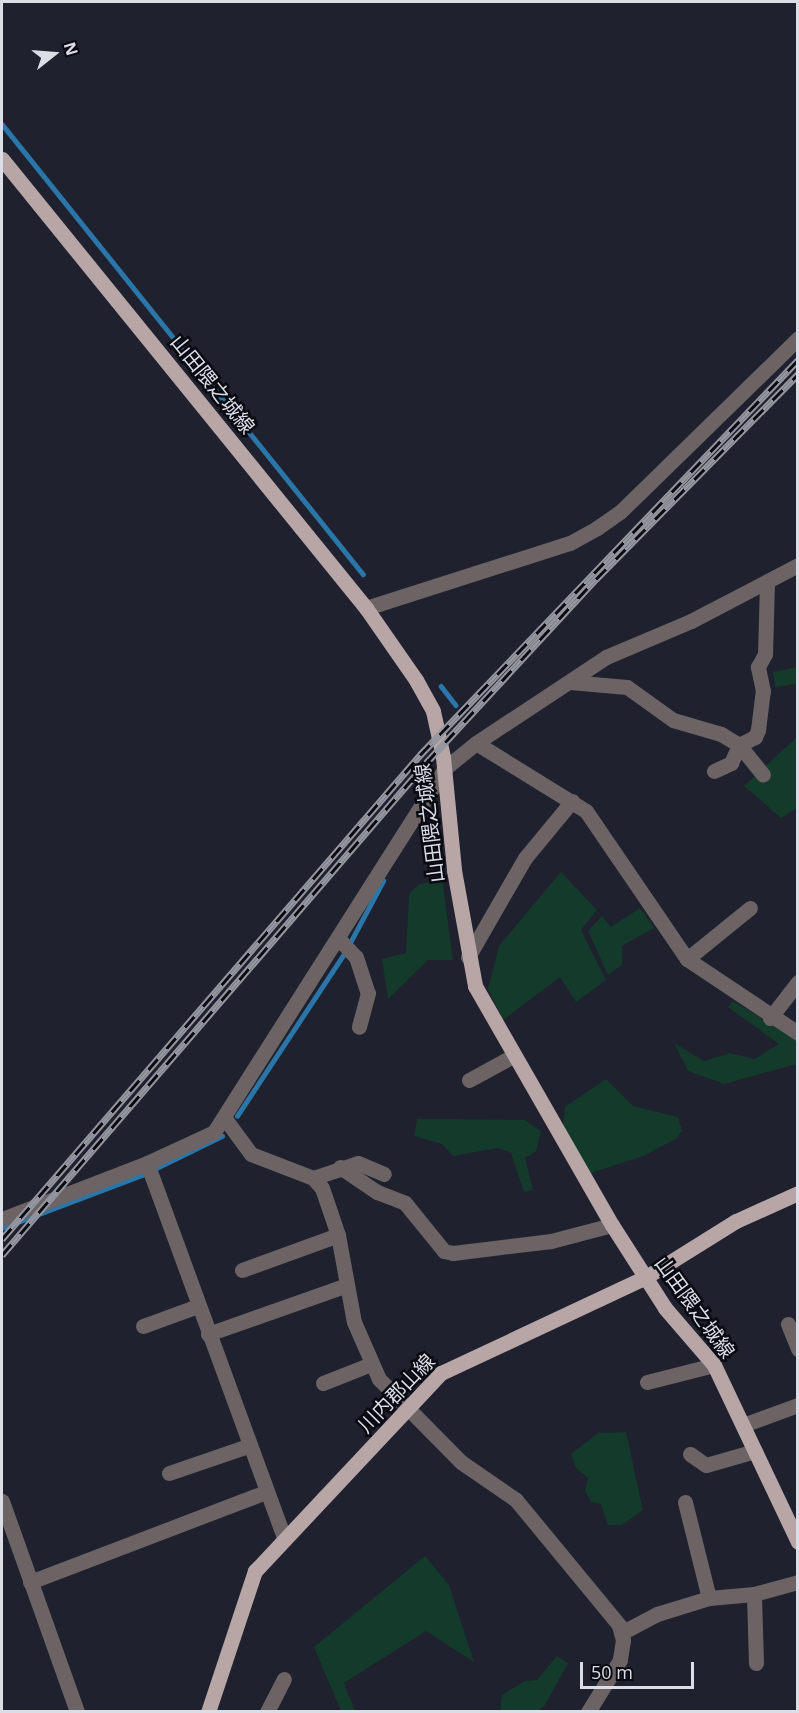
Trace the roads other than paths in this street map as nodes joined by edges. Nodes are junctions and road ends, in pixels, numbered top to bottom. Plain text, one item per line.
1 (2, 159) edge
2 (798, 338) edge
3 (798, 565) edge
4 (767, 584) junction
5 (366, 608) junction
6 (570, 682) junction
7 (476, 743) junction
8 (739, 745) junction
9 (444, 769) junction
10 (714, 771) dead end
11 (763, 775) dead end
12 (572, 801) junction
13 (750, 908) dead end
14 (345, 945) junction
15 (468, 957) junction
16 (687, 959) junction
17 (798, 982) edge
18 (770, 1018) junction
19 (359, 1027) dead end
20 (798, 1033) edge
21 (513, 1056) junction
22 (469, 1080) dead end
23 (226, 1120) junction
24 (340, 1167) junction
25 (149, 1169) junction
26 (384, 1174) dead end
27 (313, 1178) junction
28 (798, 1193) edge
29 (2, 1219) edge
30 (612, 1224) junction
31 (338, 1235) junction
32 (242, 1270) dead end
33 (646, 1277) junction
34 (347, 1285) junction
35 (198, 1306) junction
36 (788, 1324) dead end
37 (143, 1326) dead end
38 (208, 1334) junction
39 (798, 1349) edge
40 (371, 1364) junction
41 (714, 1365) junction
42 (647, 1382) dead end
43 (323, 1383) dead end
44 (798, 1405) edge
45 (409, 1411) junction
46 (743, 1425) junction
47 (248, 1446) junction
48 (755, 1450) junction
49 (690, 1454) dead end
50 (169, 1473) dead end
51 (266, 1492) junction
52 (2, 1501) edge
53 (685, 1502) dead end
54 (284, 1538) junction
55 (798, 1542) edge
56 (30, 1582) junction
57 (798, 1582) edge
58 (754, 1594) junction
59 (709, 1598) junction
60 (621, 1633) junction
61 (756, 1663) dead end
62 (284, 1679) dead end
63 (76, 1712) edge
64 (208, 1712) edge
65 (267, 1712) edge
66 (588, 1712) edge

1 - 5 main road, 山田隈之城線
2 - 5 street
3 - 4 street
4 - 6 street
4 - 8 street
5 - 9 main road, 山田隈之城線
6 - 7 street
6 - 8 street
7 - 9 street
7 - 12 street
8 - 10 street
8 - 11 street
9 - 14 street
9 - 15 main road, 山田隈之城線
12 - 15 street
12 - 16 street
13 - 16 street
14 - 19 street
14 - 23 street
15 - 21 main road, 山田隈之城線
16 - 18 street
17 - 18 street
18 - 20 street
21 - 22 street
21 - 30 main road, 山田隈之城線
23 - 25 street
23 - 27 street
24 - 26 street
24 - 27 street
24 - 30 street
25 - 29 street
25 - 35 street
27 - 31 street
28 - 33 main road, 川内郡山線
30 - 33 main road, 山田隈之城線
31 - 32 street
31 - 34 street
33 - 41 main road, 山田隈之城線
33 - 45 main road, 川内郡山線
34 - 38 street
34 - 40 street
35 - 37 street
35 - 38 street
36 - 39 street
38 - 47 street
40 - 43 street
40 - 45 street
41 - 42 street
41 - 46 main road, 山田隈之城線
44 - 46 street
45 - 54 main road, 川内郡山線
45 - 60 street
46 - 48 main road, 山田隈之城線
47 - 50 street
47 - 51 street
48 - 49 street
48 - 55 main road, 山田隈之城線
51 - 54 street
51 - 56 street
52 - 56 street
53 - 59 street
54 - 64 main road, 川内郡山線
56 - 63 street
57 - 58 street
58 - 59 street
58 - 61 street
59 - 60 street
60 - 66 street
62 - 65 street

